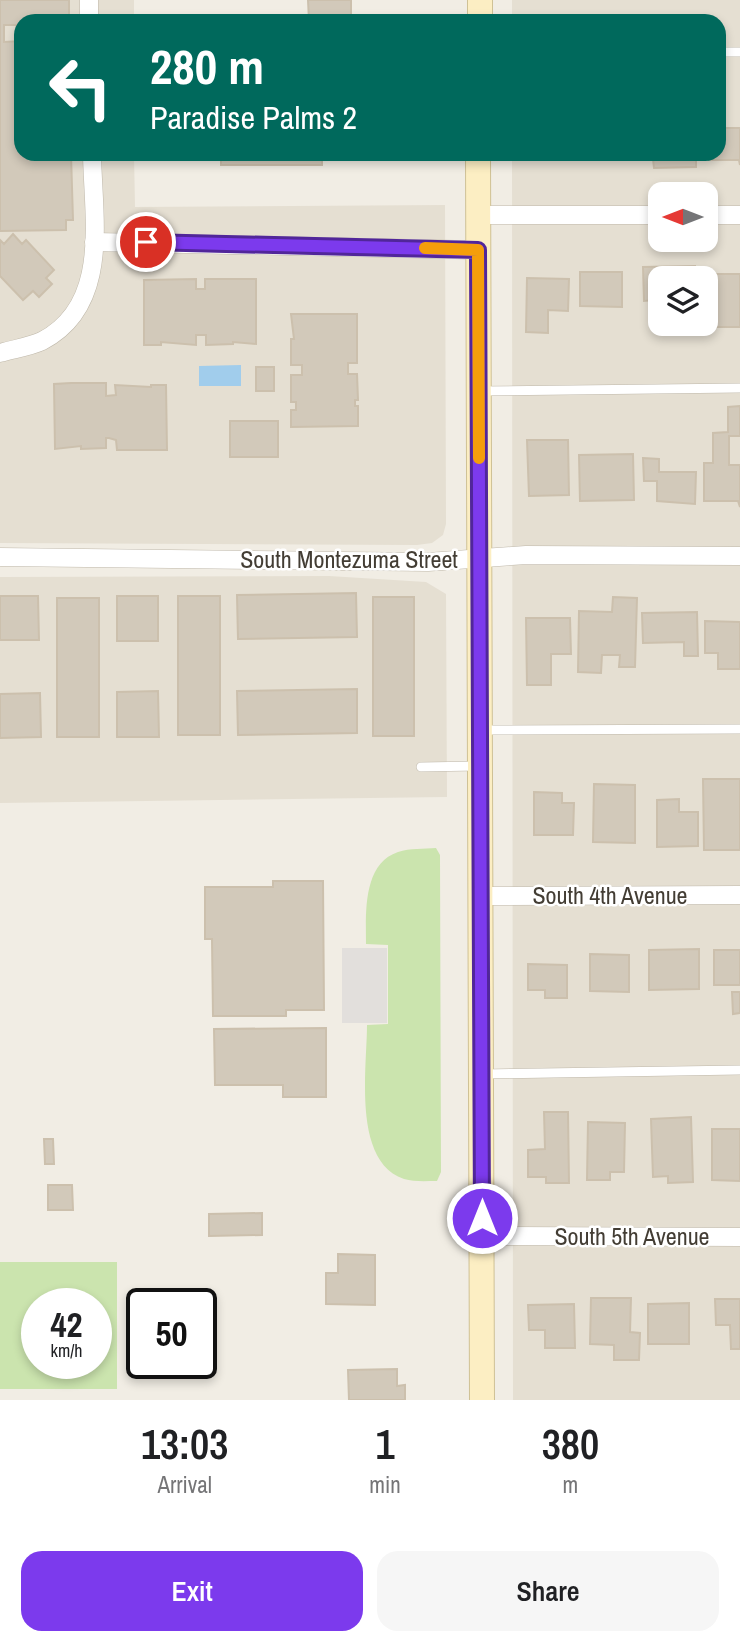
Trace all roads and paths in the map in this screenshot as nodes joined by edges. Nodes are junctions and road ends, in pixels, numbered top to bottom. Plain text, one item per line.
1 (92, 161) edge
2 (478, 161) edge
3 (478, 215) junction
4 (648, 215) edge
5 (718, 215) edge
6 (740, 215) edge
7 (94, 242) junction
8 (478, 250) junction
9 (0, 353) edge
10 (740, 388) edge
11 (478, 391) junction
12 (740, 556) edge
13 (0, 557) edge
14 (480, 559) junction
15 (740, 729) edge
16 (480, 730) junction
17 (480, 766) junction
18 (421, 767) dead end
19 (740, 895) edge
20 (481, 896) junction
21 (740, 1070) edge
22 (482, 1074) junction
23 (482, 1236) junction
24 (740, 1237) edge
25 (482, 1400) edge

1 - 7 street
2 - 3 main road
3 - 4 street
3 - 8 main road
5 - 6 street
7 - 8 street
7 - 9 street
8 - 11 main road
10 - 11 lane
11 - 14 main road
12 - 14 street, South Montezuma Street
13 - 14 street, South Montezuma Street
14 - 16 main road
15 - 16 lane
16 - 17 main road
17 - 18 lane
17 - 20 main road
19 - 20 street, South 4th Avenue
20 - 22 main road
21 - 22 lane
22 - 23 main road
23 - 24 street, South 5th Avenue
23 - 25 main road

